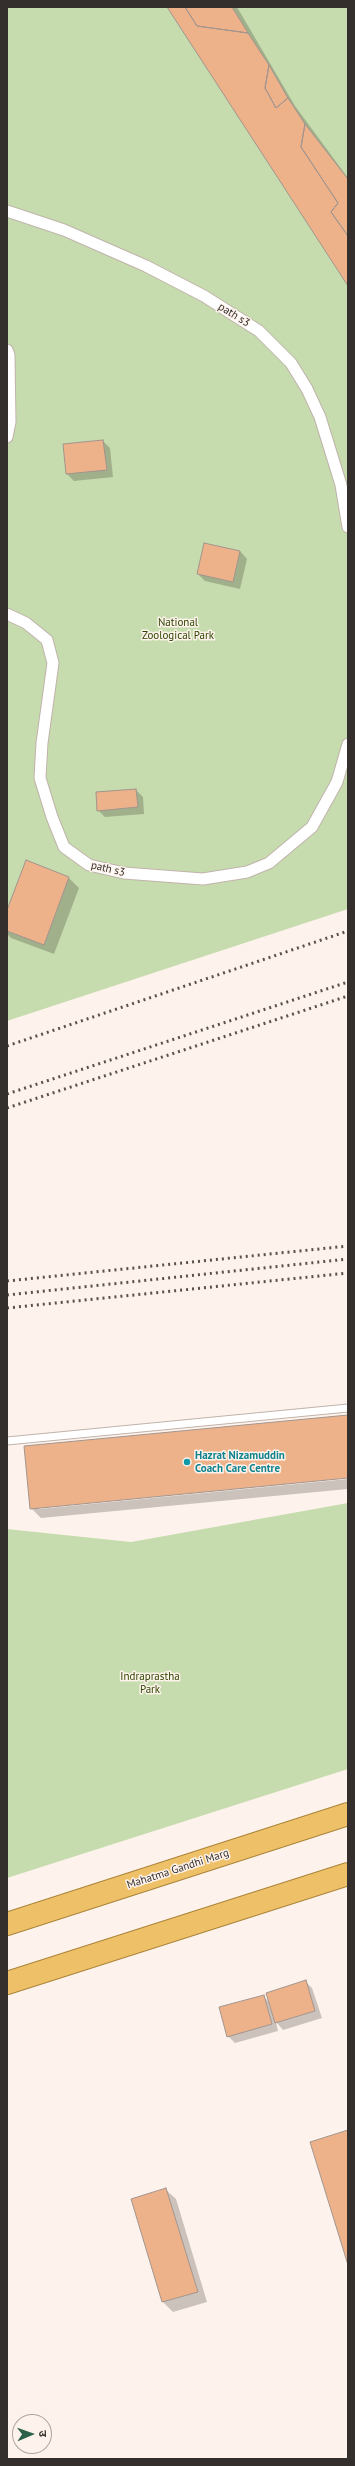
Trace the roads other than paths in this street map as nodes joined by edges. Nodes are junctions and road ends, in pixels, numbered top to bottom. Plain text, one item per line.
1 (7, 211) edge
2 (7, 350) edge
3 (7, 437) edge
4 (348, 527) edge
5 (7, 614) edge
6 (348, 744) edge
7 (348, 1408) edge
8 (7, 1441) edge
9 (348, 1814) edge
10 (348, 1874) edge
11 (7, 1924) edge
12 (7, 1983) edge

1 - 4 street, path s3
2 - 3 street
5 - 6 street, path s3
7 - 8 lane
9 - 11 highway, Mahatma Gandhi Marg
10 - 12 highway

